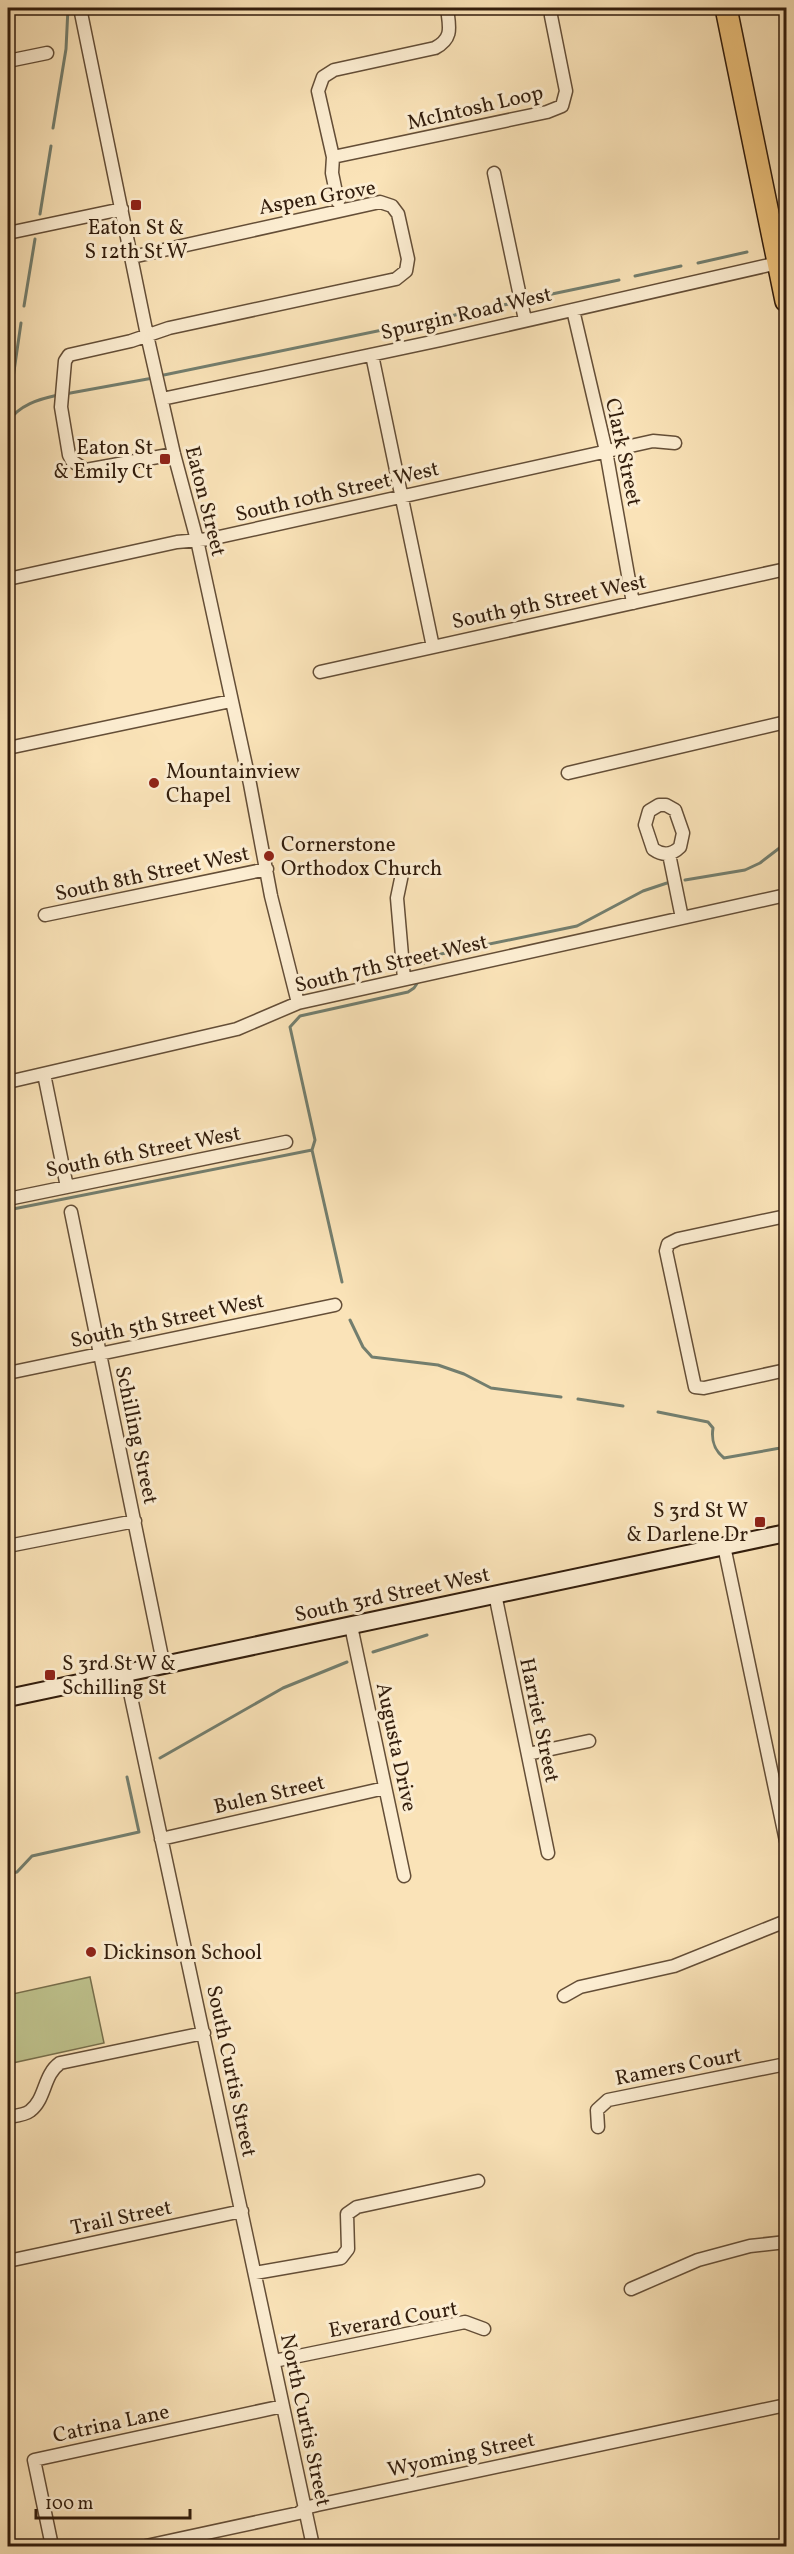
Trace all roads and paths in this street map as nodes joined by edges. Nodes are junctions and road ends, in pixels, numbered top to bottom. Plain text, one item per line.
1 (80, 8) edge
2 (447, 8) edge
3 (552, 8) edge
4 (726, 8) edge
5 (47, 53) dead end
6 (8, 61) edge
7 (333, 157) junction
8 (494, 173) dead end
9 (338, 202) dead end
10 (122, 209) junction
11 (8, 233) edge
12 (132, 257) junction
13 (782, 262) edge
14 (786, 301) edge
15 (573, 310) junction
16 (525, 320) junction
17 (147, 335) junction
18 (372, 355) junction
19 (162, 399) junction
20 (675, 443) dead end
21 (606, 451) junction
22 (174, 454) junction
23 (401, 497) junction
24 (197, 540) junction
25 (786, 569) edge
26 (8, 579) edge
27 (633, 603) junction
28 (433, 647) junction
29 (320, 672) dead end
30 (231, 701) junction
31 (786, 722) edge
32 (8, 748) edge
33 (568, 772) dead end
34 (669, 854) dead end
35 (267, 869) junction
36 (402, 874) dead end
37 (786, 895) edge
38 (45, 915) dead end
39 (682, 918) junction
40 (404, 980) junction
41 (298, 1003) junction
42 (44, 1074) junction
43 (8, 1082) edge
44 (286, 1142) dead end
45 (67, 1186) junction
46 (8, 1199) edge
47 (71, 1212) dead end
48 (786, 1216) edge
49 (335, 1305) dead end
50 (100, 1355) junction
51 (786, 1370) edge
52 (8, 1373) edge
53 (135, 1521) junction
54 (786, 1533) edge
55 (8, 1546) edge
56 (724, 1546) junction
57 (495, 1594) junction
58 (351, 1626) junction
59 (164, 1667) junction
60 (126, 1674) junction
61 (8, 1698) edge
62 (589, 1741) dead end
63 (528, 1754) junction
64 (386, 1788) junction
65 (161, 1839) junction
66 (786, 1841) edge
67 (548, 1853) dead end
68 (404, 1876) dead end
69 (786, 1921) edge
70 (564, 1996) dead end
71 (204, 2033) junction
72 (786, 2064) edge
73 (8, 2117) edge
74 (598, 2127) dead end
75 (478, 2181) dead end
76 (242, 2211) junction
77 (786, 2242) edge
78 (8, 2261) edge
79 (255, 2273) junction
80 (631, 2289) dead end
81 (261, 2301) joint
82 (484, 2329) dead end
83 (274, 2361) junction
84 (786, 2405) edge
85 (283, 2406) junction
86 (305, 2508) junction
87 (52, 2547) edge
88 (146, 2547) edge
89 (313, 2547) edge

1 - 10 street, Eaton Street
2 - 7 street
3 - 7 street, McIntosh Loop
4 - 13 highway
5 - 6 street
7 - 9 street
8 - 16 street
10 - 11 street
10 - 12 street, Eaton Street
12 - 17 street, Eaton Street
12 - 17 street, Aspen Grove
13 - 14 highway
13 - 15 street, Spurgin Road West
15 - 16 street, Spurgin Road West
15 - 21 street, Clark Street
16 - 18 street, Spurgin Road West
17 - 19 street, Eaton Street
17 - 22 street, Aspen Grove
18 - 19 street, Spurgin Road West
18 - 23 street
19 - 22 street, Eaton Street
20 - 21 street, South 10th Street West
21 - 23 street, South 10th Street West
21 - 27 street, Clark Street
22 - 24 street, Eaton Street
23 - 24 street, South 10th Street West
23 - 28 street
24 - 26 street, South 10th Street West
24 - 30 street, Eaton Street
25 - 27 street, South 9th Street West
27 - 28 street, South 9th Street West
28 - 29 street, South 9th Street West
30 - 32 street
30 - 35 street, Eaton Street
31 - 33 street
34 - 39 street
35 - 38 street, South 8th Street West
35 - 41 street, Eaton Street
36 - 40 street
37 - 39 street, South 7th Street West
39 - 40 street, South 7th Street West
40 - 41 street, South 7th Street West
41 - 42 street, South 7th Street West
42 - 43 street, South 7th Street West
42 - 45 street
44 - 45 street, South 6th Street West
45 - 46 street, South 6th Street West
47 - 50 street, Schilling Street
48 - 51 street
49 - 50 street, South 5th Street West
50 - 52 street, South 5th Street West
50 - 53 street, Schilling Street
53 - 55 street
53 - 59 street, Schilling Street
54 - 56 main road, South 3rd Street West
56 - 57 main road, South 3rd Street West
56 - 66 street
57 - 58 main road, South 3rd Street West
57 - 63 street, Harriet Street
58 - 59 main road, South 3rd Street West
58 - 64 street, Augusta Drive
59 - 60 main road, South 3rd Street West
60 - 61 main road, South 3rd Street West
60 - 65 street, South Curtis Street
62 - 63 street
63 - 67 street, Harriet Street
64 - 65 street, Bulen Street
64 - 68 street, Augusta Drive
65 - 71 street, South Curtis Street
69 - 70 street
71 - 73 street
71 - 76 street, South Curtis Street
72 - 74 street, Ramers Court
75 - 79 street
76 - 78 street, Trail Street
76 - 79 street, South Curtis Street
77 - 80 street
79 - 81 street, South Curtis Street
81 - 83 street, North Curtis Street
82 - 83 street, Everard Court
83 - 85 street, North Curtis Street
84 - 86 street, Wyoming Street
85 - 86 street, North Curtis Street
85 - 87 street, Catrina Lane
86 - 88 street, Wyoming Street
86 - 89 street, North Curtis Street

